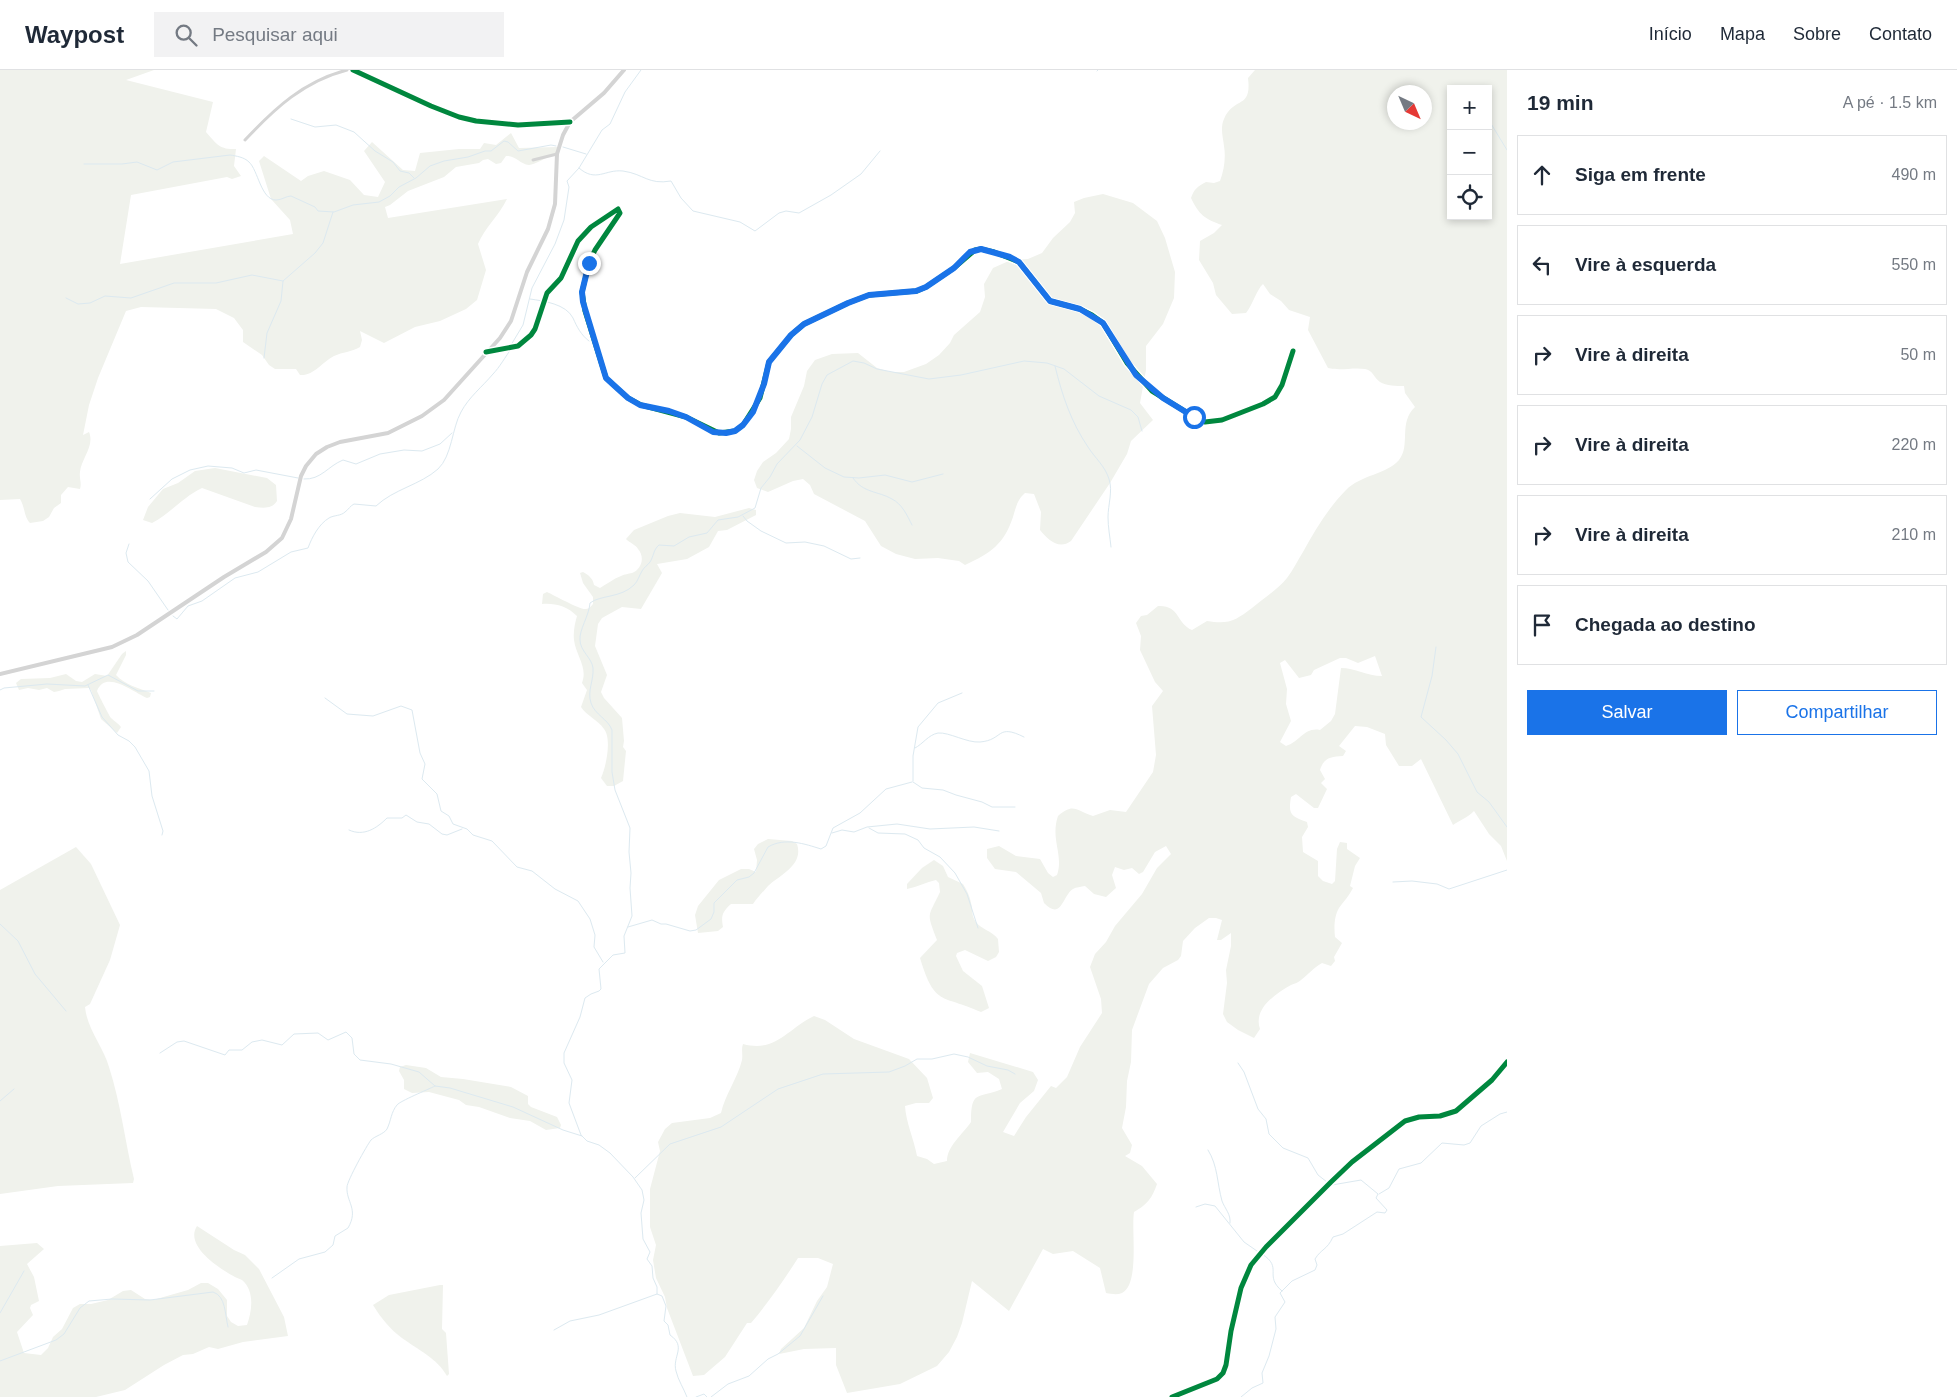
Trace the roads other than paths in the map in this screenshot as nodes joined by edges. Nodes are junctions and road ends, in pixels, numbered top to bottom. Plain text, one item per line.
1 (347, 70) edge
2 (354, 70) edge
3 (624, 70) edge
4 (570, 122) junction
5 (245, 140) dead end
6 (557, 154) junction
7 (534, 160) dead end
8 (1292, 351) dead end
9 (486, 352) junction
10 (0, 674) edge
11 (1507, 1062) edge
12 (1172, 1397) edge

1 - 5 street
2 - 4 street
3 - 4 street
4 - 6 street
6 - 7 street
6 - 9 street
8 - 9 street
9 - 10 street
11 - 12 street

